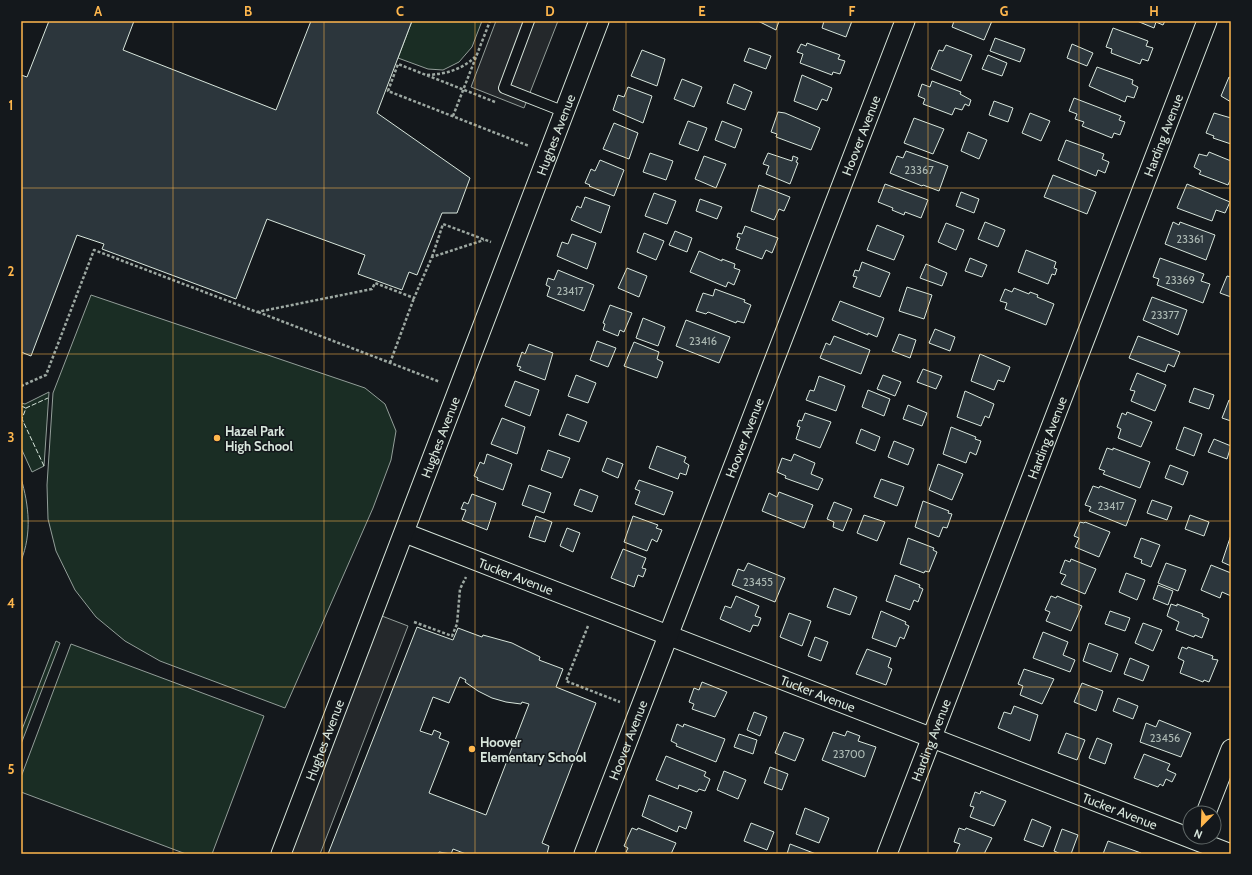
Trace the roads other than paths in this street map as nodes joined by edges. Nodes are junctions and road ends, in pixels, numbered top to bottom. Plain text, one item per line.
1 (529, 21) edge
2 (600, 21) edge
3 (905, 21) edge
4 (1207, 21) edge
5 (565, 112) junction
6 (405, 533) junction
7 (669, 635) junction
8 (932, 738) junction
9 (1231, 749) edge
10 (1209, 805) edge
11 (1182, 839) edge
12 (1199, 845) edge
13 (281, 854) edge
14 (584, 854) edge
15 (887, 854) edge
16 (1231, 854) edge

1 - 5 lane
2 - 5 street, Hughes Avenue
3 - 7 street, Hoover Avenue
4 - 8 street, Harding Avenue
5 - 6 street, Hughes Avenue
6 - 7 street, Tucker Avenue
6 - 13 street, Hughes Avenue
7 - 8 street, Tucker Avenue
7 - 14 street, Hoover Avenue
8 - 11 street, Tucker Avenue
8 - 15 street, Harding Avenue
9 - 10 street
12 - 16 street, Tucker Avenue

